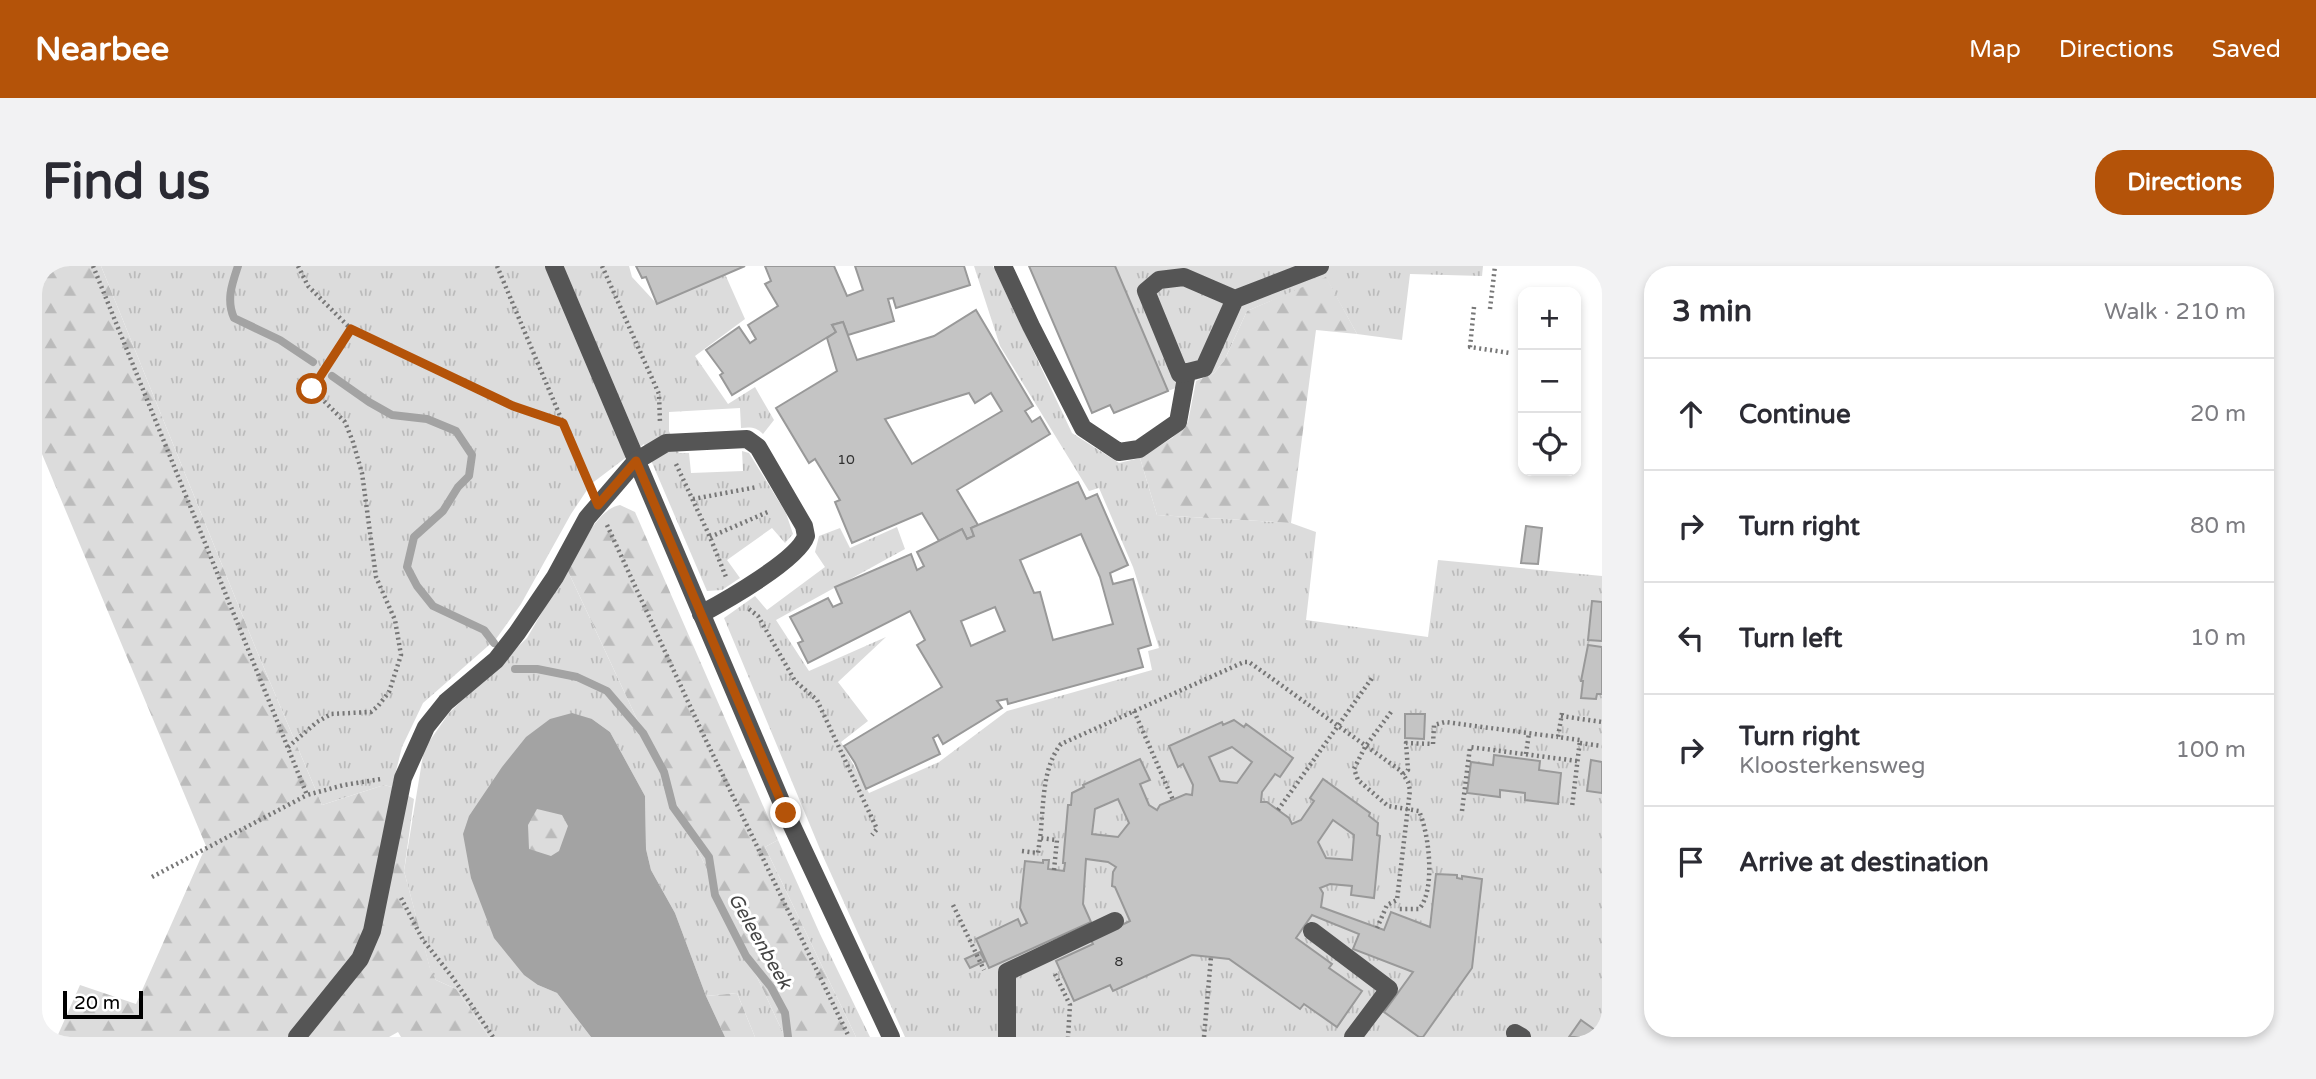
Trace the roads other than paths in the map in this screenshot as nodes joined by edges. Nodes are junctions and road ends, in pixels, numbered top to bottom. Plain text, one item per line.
1 (554, 266) edge
2 (1003, 266) edge
3 (1320, 266) edge
4 (1235, 299) junction
5 (1187, 372) junction
6 (636, 461) junction
7 (701, 614) junction
8 (1115, 920) dead end
9 (1312, 931) dead end
10 (297, 1037) edge
11 (891, 1037) edge
12 (1007, 1037) edge
13 (1353, 1037) edge

1 - 6 street
2 - 5 street
3 - 4 street
4 - 5 street
4 - 5 street
6 - 7 street
6 - 7 street
6 - 10 street
7 - 11 street
8 - 12 street
9 - 13 street

